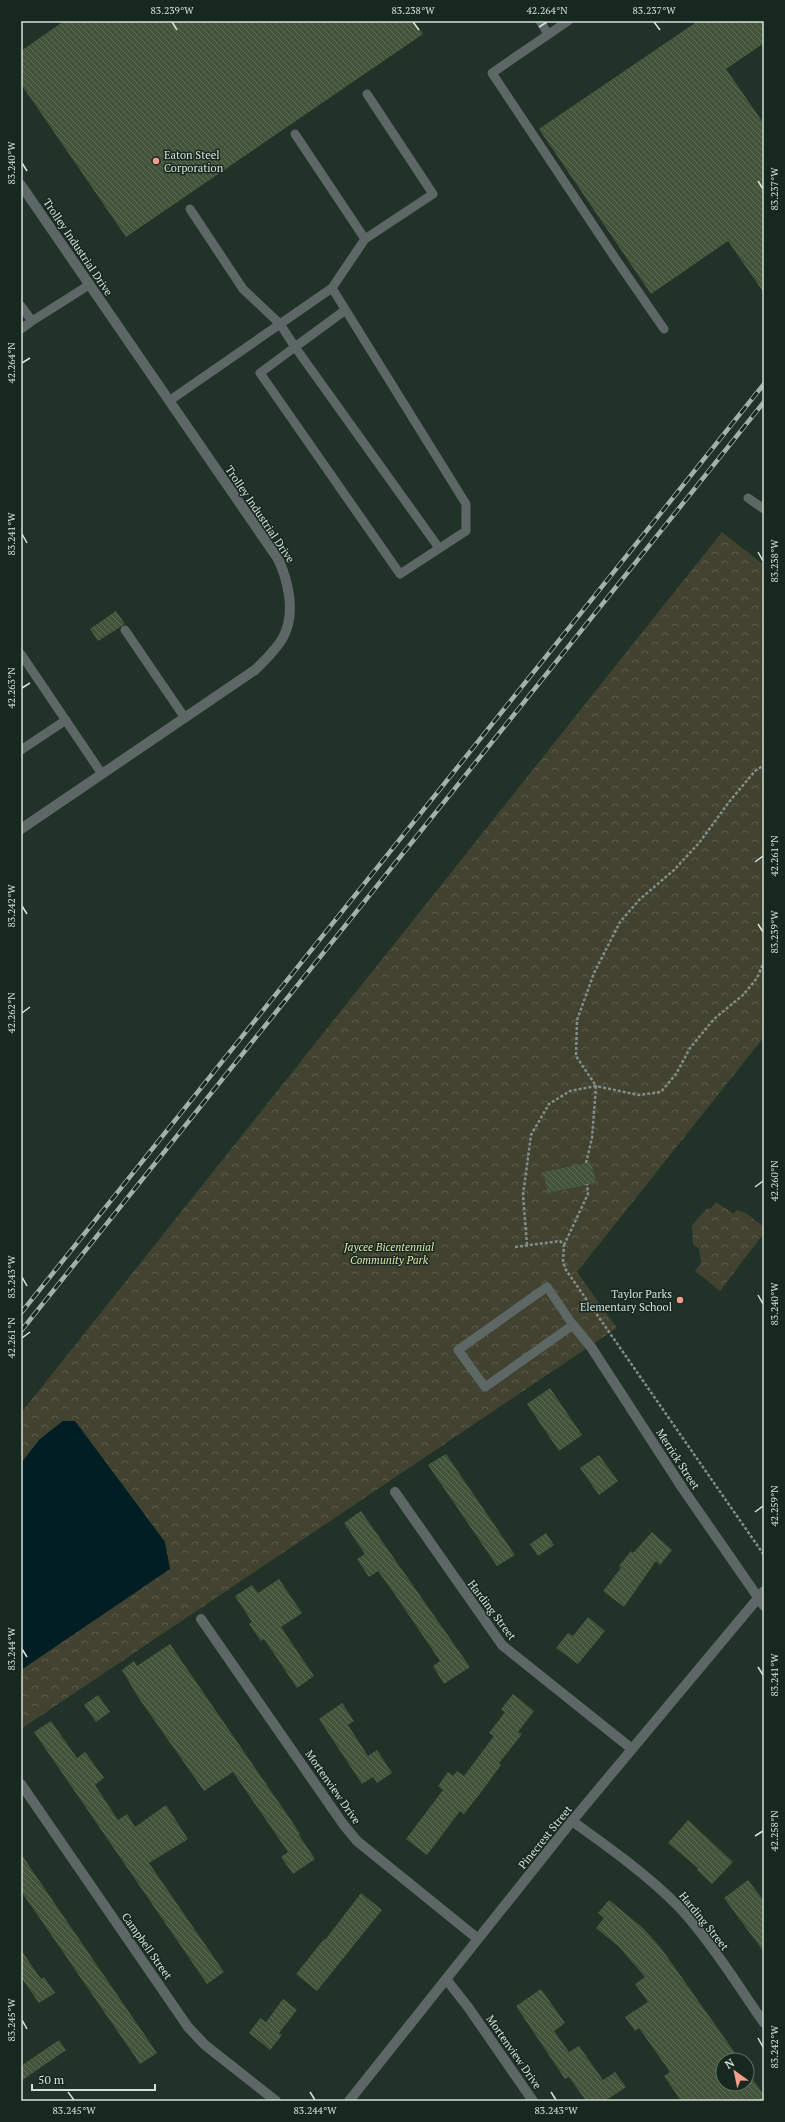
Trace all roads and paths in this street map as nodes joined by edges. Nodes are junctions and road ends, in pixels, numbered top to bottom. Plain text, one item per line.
1 (540, 21) edge
2 (568, 21) edge
3 (548, 34) junction
4 (367, 94) dead end
5 (296, 134) dead end
6 (21, 185) edge
7 (190, 209) dead end
8 (365, 239) junction
9 (89, 285) junction
10 (332, 288) junction
11 (21, 306) edge
12 (344, 311) junction
13 (32, 321) junction
14 (280, 324) junction
15 (21, 329) edge
16 (664, 329) dead end
17 (295, 346) junction
18 (169, 401) junction
19 (748, 498) dead end
20 (764, 509) edge
21 (439, 548) junction
22 (125, 630) dead end
23 (21, 654) edge
24 (184, 718) junction
25 (66, 720) junction
26 (21, 750) edge
27 (764, 765) edge
28 (102, 774) junction
29 (21, 829) edge
30 (764, 962) edge
31 (596, 1086) junction
32 (586, 1163) dead end
33 (587, 1184) dead end
34 (527, 1245) junction
35 (564, 1245) junction
36 (515, 1247) dead end
37 (573, 1325) junction
38 (395, 1492) dead end
39 (764, 1555) edge
40 (762, 1599) edge
41 (202, 1619) dead end
42 (632, 1749) junction
43 (21, 1784) edge
44 (572, 1821) junction
45 (478, 1939) junction
46 (446, 1979) junction
47 (764, 2023) edge
48 (276, 2101) edge
49 (349, 2101) edge
50 (533, 2101) edge

1 - 3 lane
2 - 3 lane
3 - 16 lane
4 - 8 lane
5 - 8 lane
6 - 9 street, Trolley Industrial Drive
7 - 14 lane
8 - 10 lane
9 - 13 lane
9 - 18 street, Trolley Industrial Drive
10 - 12 lane
10 - 14 lane
11 - 13 lane
12 - 17 lane
12 - 21 lane
13 - 15 lane
14 - 17 lane
14 - 18 lane
17 - 21 lane
17 - 21 lane
18 - 24 street, Trolley Industrial Drive
19 - 20 lane
22 - 24 lane
23 - 25 lane
24 - 28 street, Trolley Industrial Drive
25 - 26 lane
25 - 28 lane
27 - 31 path
28 - 29 street, Trolley Industrial Drive
30 - 31 path
31 - 32 path
31 - 34 path
33 - 35 path
34 - 35 path
34 - 36 path
35 - 39 path
37 - 37 lane
37 - 40 street, Merrick Street
38 - 42 street, Harding Street
40 - 42 street, Pinecrest Street
41 - 45 street, Mortenview Drive
42 - 44 street, Pinecrest Street
43 - 48 street, Campbell Street
44 - 45 street, Pinecrest Street
44 - 47 street, Harding Street
45 - 46 street, Pinecrest Street
46 - 49 street, Pinecrest Street
46 - 50 street, Mortenview Drive

